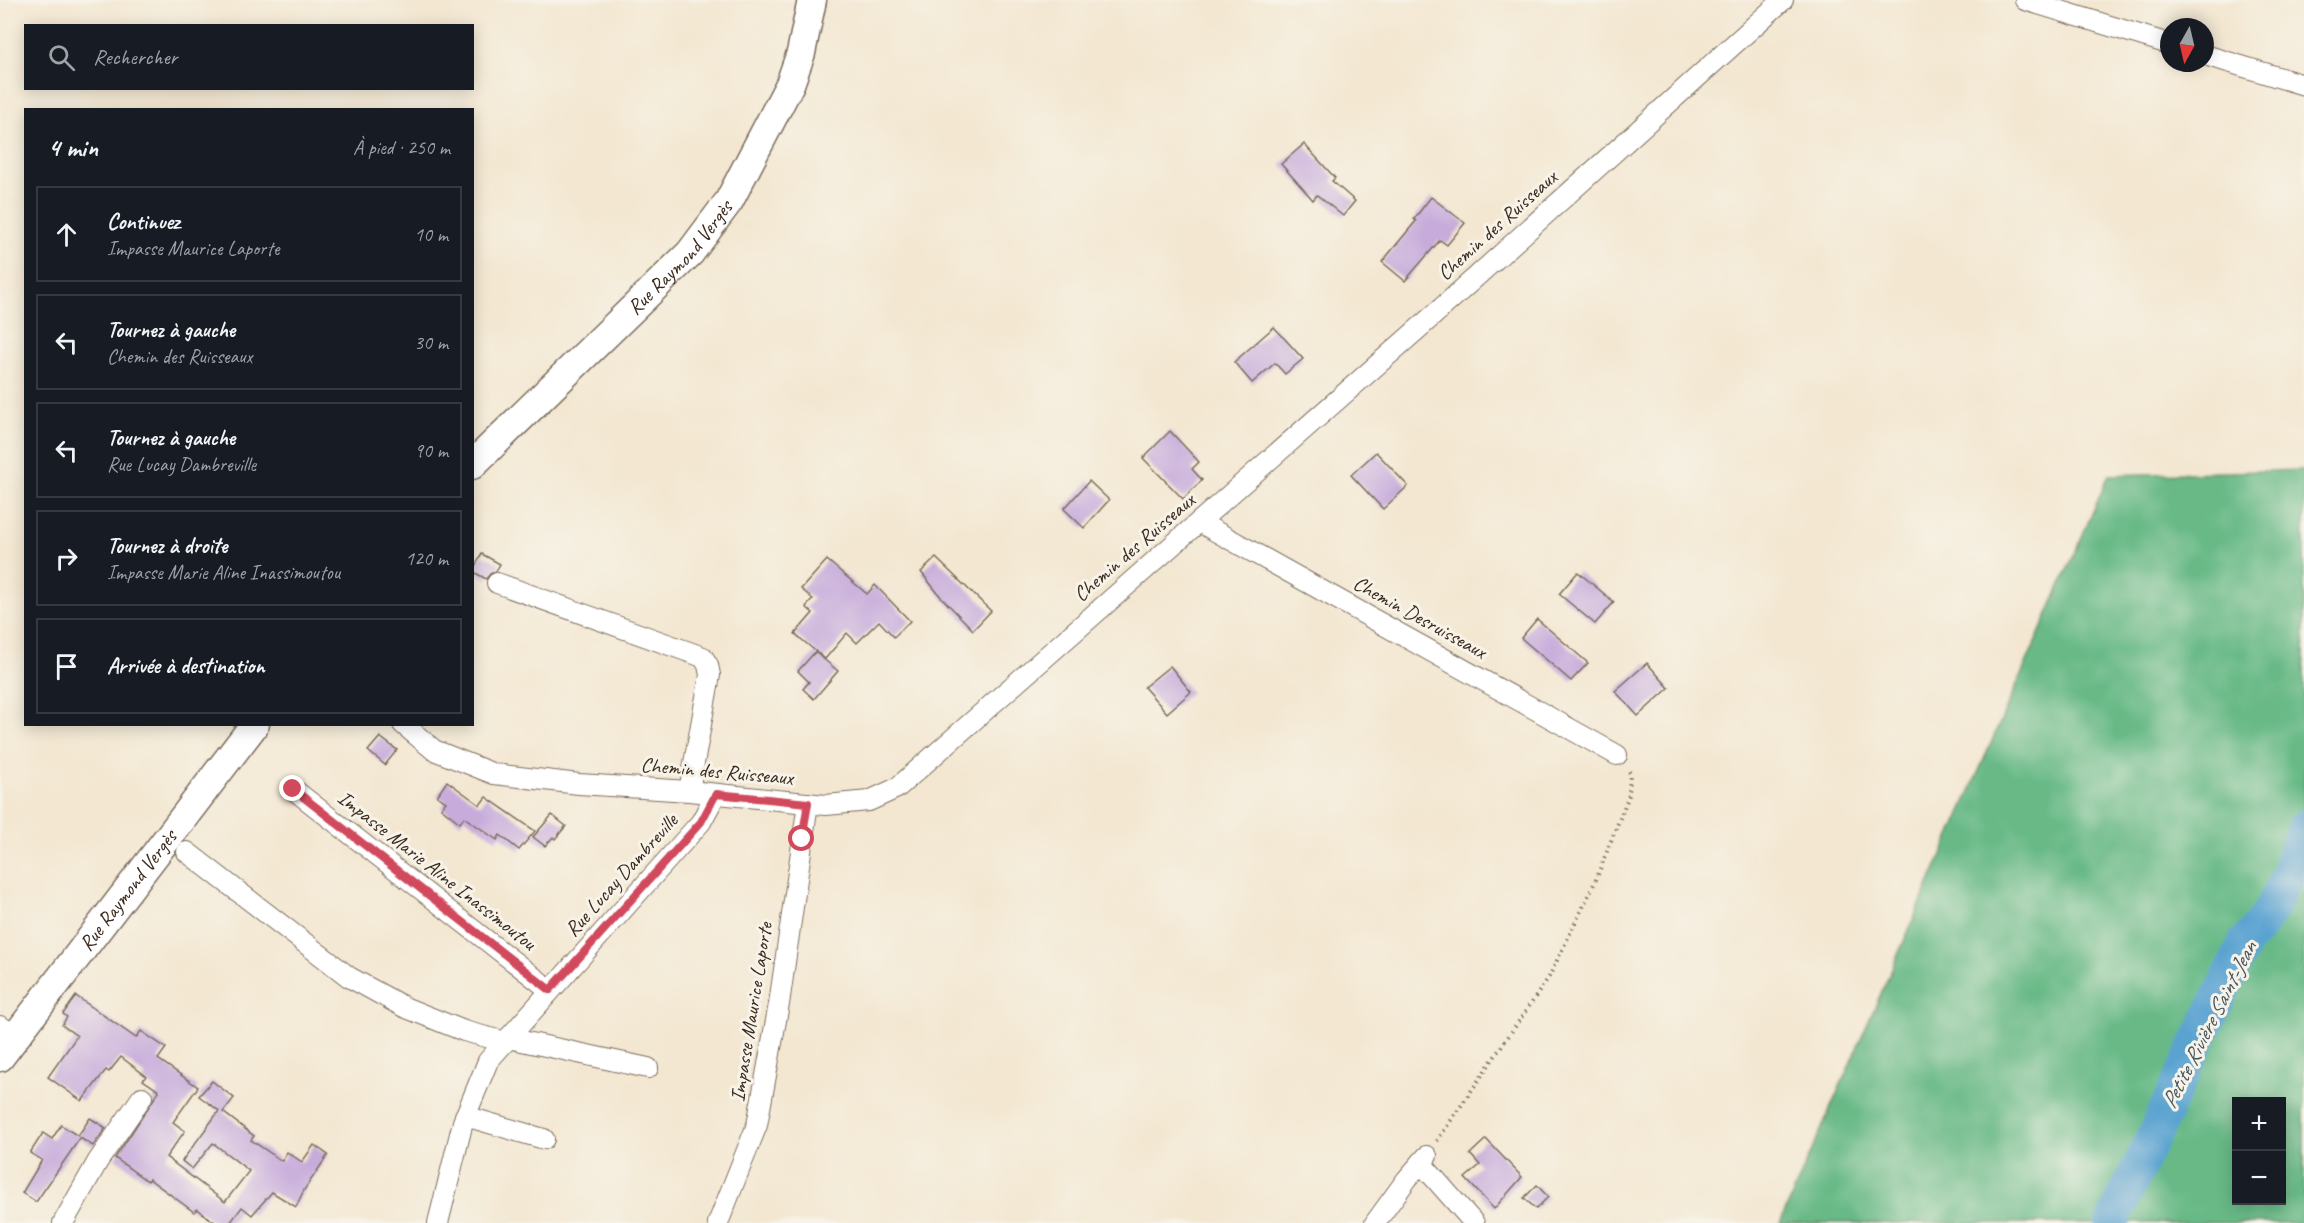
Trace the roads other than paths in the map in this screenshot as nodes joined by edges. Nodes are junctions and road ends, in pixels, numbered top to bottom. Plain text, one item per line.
1 (812, 0) edge
2 (1783, 0) edge
3 (2025, 0) edge
4 (2160, 41) edge
5 (2214, 58) edge
6 (2304, 85) edge
7 (474, 463) edge
8 (1199, 522) junction
9 (497, 583) dead end
10 (253, 726) edge
11 (405, 726) edge
12 (1617, 755) road end
13 (293, 789) dead end
14 (689, 792) junction
15 (716, 794) junction
16 (808, 803) junction
17 (187, 852) dead end
18 (550, 990) junction
19 (5, 1040) edge
20 (507, 1040) junction
21 (648, 1068) dead end
22 (142, 1097) dead end
23 (465, 1116) junction
24 (544, 1139) dead end
25 (63, 1223) edge
26 (438, 1223) edge
27 (718, 1223) edge
28 (1375, 1223) edge
29 (1474, 1223) edge

1 - 7 main road, Rue Raymond Vergès
2 - 8 street, Chemin des Ruisseaux
3 - 4 street
5 - 6 street
8 - 12 street, Chemin Desruisseaux
8 - 16 street, Chemin des Ruisseaux
9 - 14 street
10 - 19 main road, Rue Raymond Vergès
11 - 14 street, Chemin des Ruisseaux
13 - 18 street, Impasse Marie Aline Inassimoutou
14 - 15 street, Chemin des Ruisseaux
15 - 16 street, Chemin des Ruisseaux
15 - 18 street, Rue Lucay Dambreville
16 - 27 street, Impasse Maurice Laporte
17 - 20 street
18 - 20 street, Rue Lucay Dambreville
20 - 21 street
20 - 23 street, Rue Lucay Dambreville
22 - 25 street
23 - 24 street
23 - 26 street, Rue Lucay Dambreville
28 - 29 street

